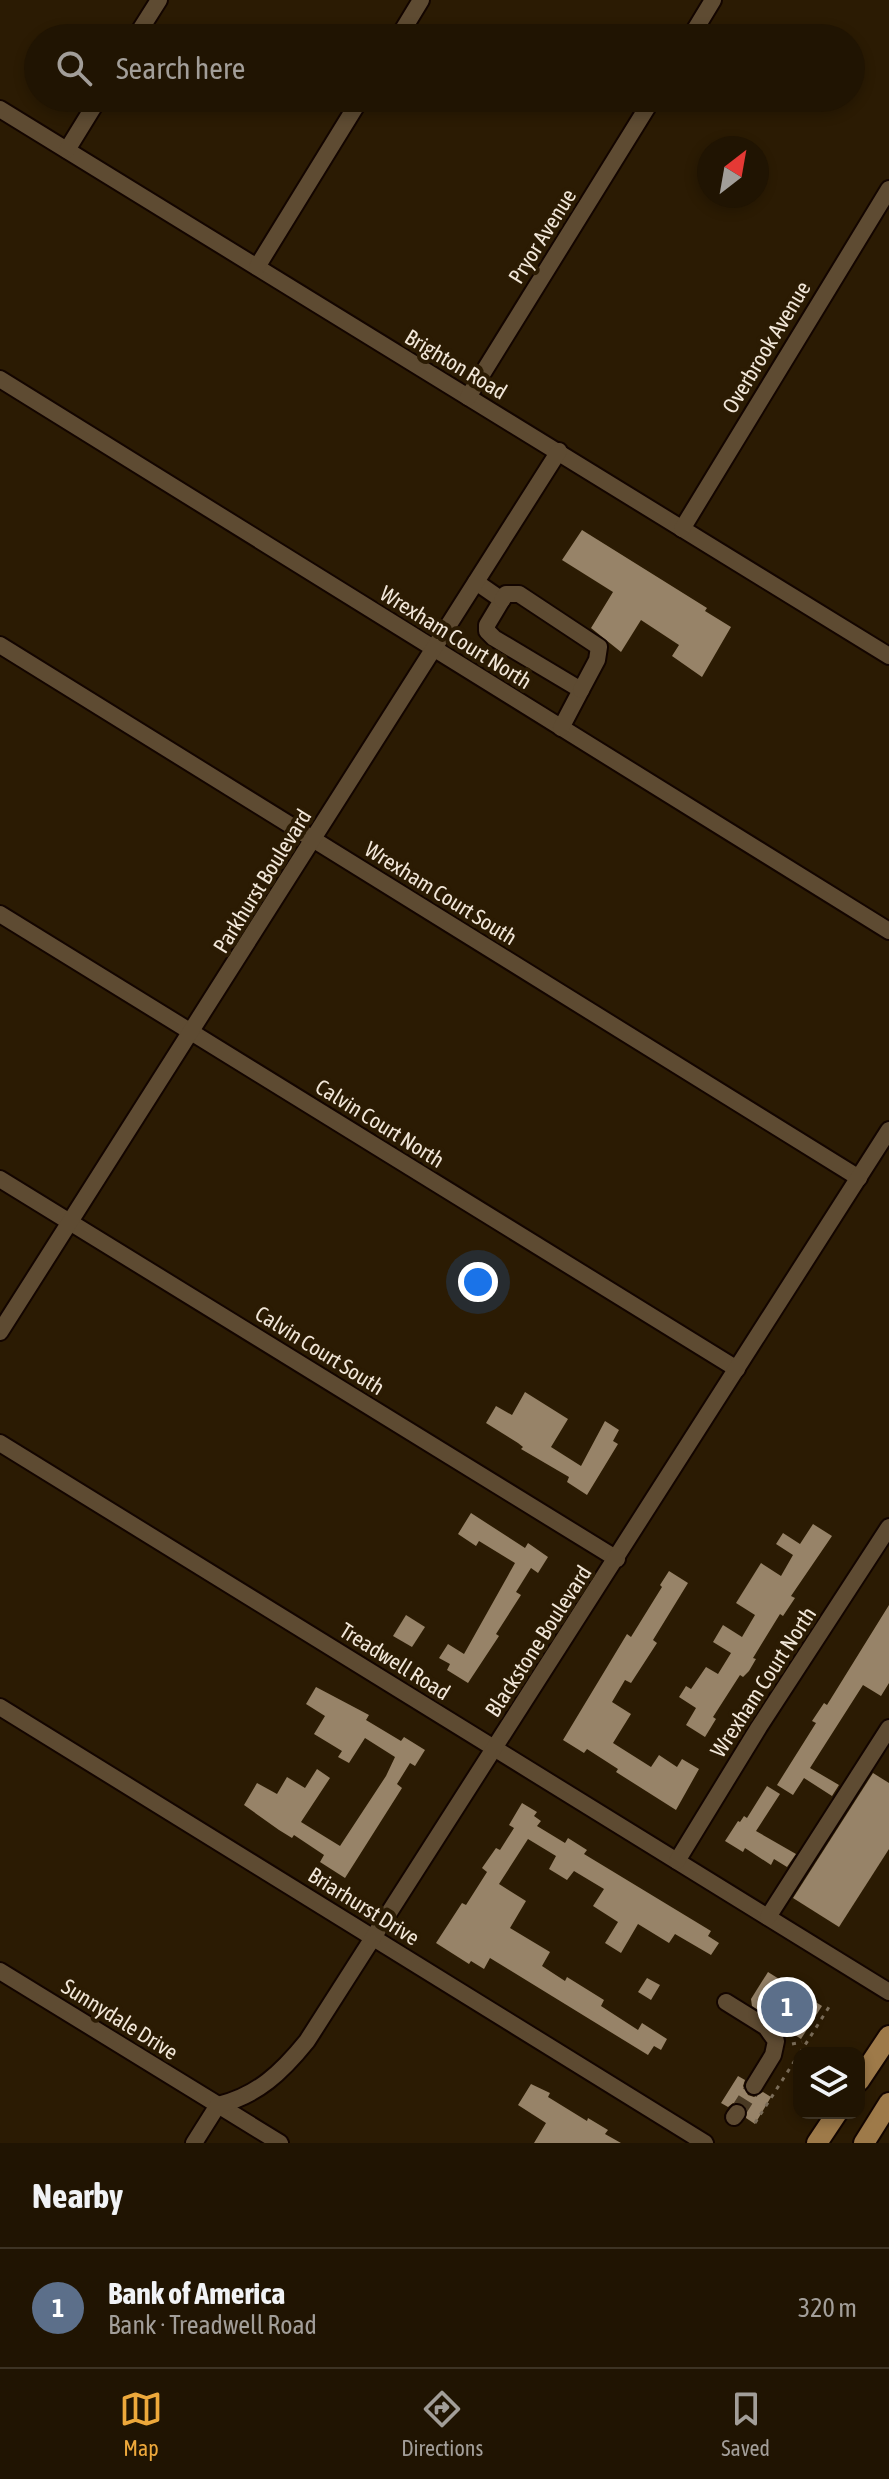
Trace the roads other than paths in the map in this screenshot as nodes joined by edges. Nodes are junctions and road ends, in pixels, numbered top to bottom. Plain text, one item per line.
1 (159, 0) edge
2 (421, 0) edge
3 (713, 0) edge
4 (144, 24) edge
5 (406, 24) edge
6 (698, 24) edge
7 (0, 109) edge
8 (90, 112) edge
9 (352, 112) edge
10 (644, 112) edge
11 (67, 150) junction
12 (889, 189) edge
13 (257, 267) junction
14 (0, 379) edge
15 (468, 397) junction
16 (559, 451) junction
17 (682, 529) junction
18 (476, 582) junction
19 (502, 600) junction
20 (0, 645) edge
21 (434, 649) junction
22 (889, 656) edge
23 (581, 690) junction
24 (561, 728) junction
25 (314, 839) junction
26 (0, 914) edge
27 (889, 931) edge
28 (192, 1032) junction
29 (889, 1130) edge
30 (859, 1178) junction
31 (0, 1179) edge
32 (70, 1222) junction
33 (0, 1332) edge
34 (737, 1369) junction
35 (0, 1443) edge
36 (889, 1527) edge
37 (617, 1559) junction
38 (0, 1707) edge
39 (889, 1728) edge
40 (496, 1749) junction
41 (677, 1861) junction
42 (768, 1917) junction
43 (374, 1937) junction
44 (0, 1971) edge
45 (889, 1992) edge
46 (726, 2002) dead end
47 (889, 2036) edge
48 (865, 2072) edge
49 (754, 2086) tunnel mouth
50 (889, 2103) edge
51 (218, 2105) junction
52 (833, 2119) edge
53 (194, 2143) edge
54 (280, 2143) edge
55 (705, 2143) edge
56 (817, 2143) edge
57 (864, 2143) edge

1 - 4 street
2 - 5 street
3 - 6 street
7 - 11 street, Brighton Road
8 - 11 street
9 - 13 street
10 - 15 street, Pryor Avenue
11 - 13 street, Brighton Road
12 - 17 street, Overbrook Avenue
13 - 15 street, Brighton Road
14 - 21 street, Wrexham Court North
15 - 16 street, Brighton Road
16 - 17 street, Brighton Road
16 - 18 street, Parkhurst Boulevard
17 - 22 street, Brighton Road
18 - 19 street
18 - 21 street, Parkhurst Boulevard
19 - 23 street
19 - 23 street
20 - 25 street, Wrexham Court South
21 - 24 street, Wrexham Court North
21 - 25 street, Parkhurst Boulevard
23 - 24 street
24 - 27 street, Wrexham Court North
25 - 28 street, Parkhurst Boulevard
25 - 30 street, Wrexham Court South
26 - 28 street, Calvin Court North
28 - 32 street, Parkhurst Boulevard
28 - 34 street, Calvin Court North
29 - 30 street, Blackstone Boulevard
30 - 34 street, Blackstone Boulevard
31 - 32 street, Calvin Court South
32 - 33 street, Parkhurst Boulevard
32 - 37 street, Calvin Court South
34 - 37 street, Blackstone Boulevard
35 - 40 street, Treadwell Road
36 - 41 street, Wrexham Court North
37 - 40 street, Blackstone Boulevard
38 - 43 street, Briarhurst Drive
39 - 42 street
40 - 41 street, Treadwell Road
40 - 43 street, Blackstone Boulevard
41 - 42 street, Treadwell Road
42 - 45 street, Treadwell Road
43 - 51 street, Blackstone Boulevard
43 - 55 street, Briarhurst Drive
44 - 51 street, Sunnydale Drive
46 - 49 street
47 - 48 main road
50 - 57 main road
51 - 53 street
51 - 54 street, Sunnydale Drive
52 - 56 main road

